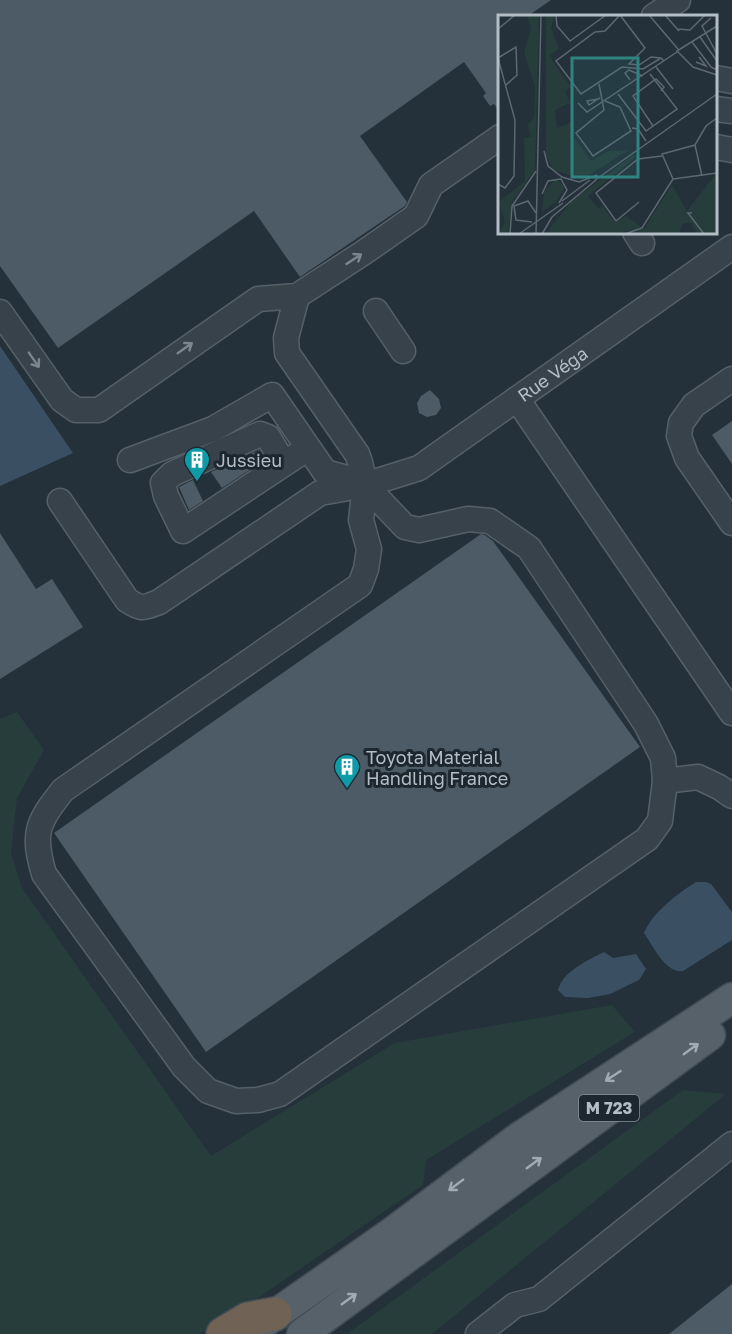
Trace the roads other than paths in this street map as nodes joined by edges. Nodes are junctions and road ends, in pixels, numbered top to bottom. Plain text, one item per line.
1 (678, 0) edge
2 (656, 15) edge
3 (717, 78) edge
4 (732, 81) edge
5 (717, 109) edge
6 (732, 111) edge
7 (498, 138) edge
8 (717, 147) edge
9 (732, 150) edge
10 (732, 247) edge
11 (297, 296) junction
12 (376, 311) dead end
13 (0, 312) edge
14 (403, 351) dead end
15 (732, 379) edge
16 (517, 399) junction
17 (308, 448) junction
18 (130, 460) dead end
19 (284, 464) junction
20 (365, 484) junction
21 (60, 501) dead end
22 (732, 523) edge
23 (732, 713) edge
24 (665, 781) junction
25 (732, 796) edge
26 (732, 998) edge
27 (732, 1019) edge
28 (732, 1143) edge
29 (275, 1314) junction
30 (223, 1334) edge
31 (248, 1334) edge
32 (302, 1334) edge
33 (478, 1334) edge

1 - 2 street
3 - 4 street
5 - 6 street
11 -> 7 street
8 - 9 street
10 - 16 street, Rue Véga
13 -> 11 street
11 - 20 street
12 - 14 street
15 - 22 street
16 - 20 street, Rue Véga
16 - 23 street
17 - 18 street
17 - 19 street
17 - 20 street
19 - 19 street
20 - 21 street, Rue Véga
20 - 24 street
20 - 24 street
24 - 25 street
26 -> 29 main road, M 723
32 -> 27 main road, M 723
28 - 33 street
29 - 30 highway
29 - 31 main road, M 723

